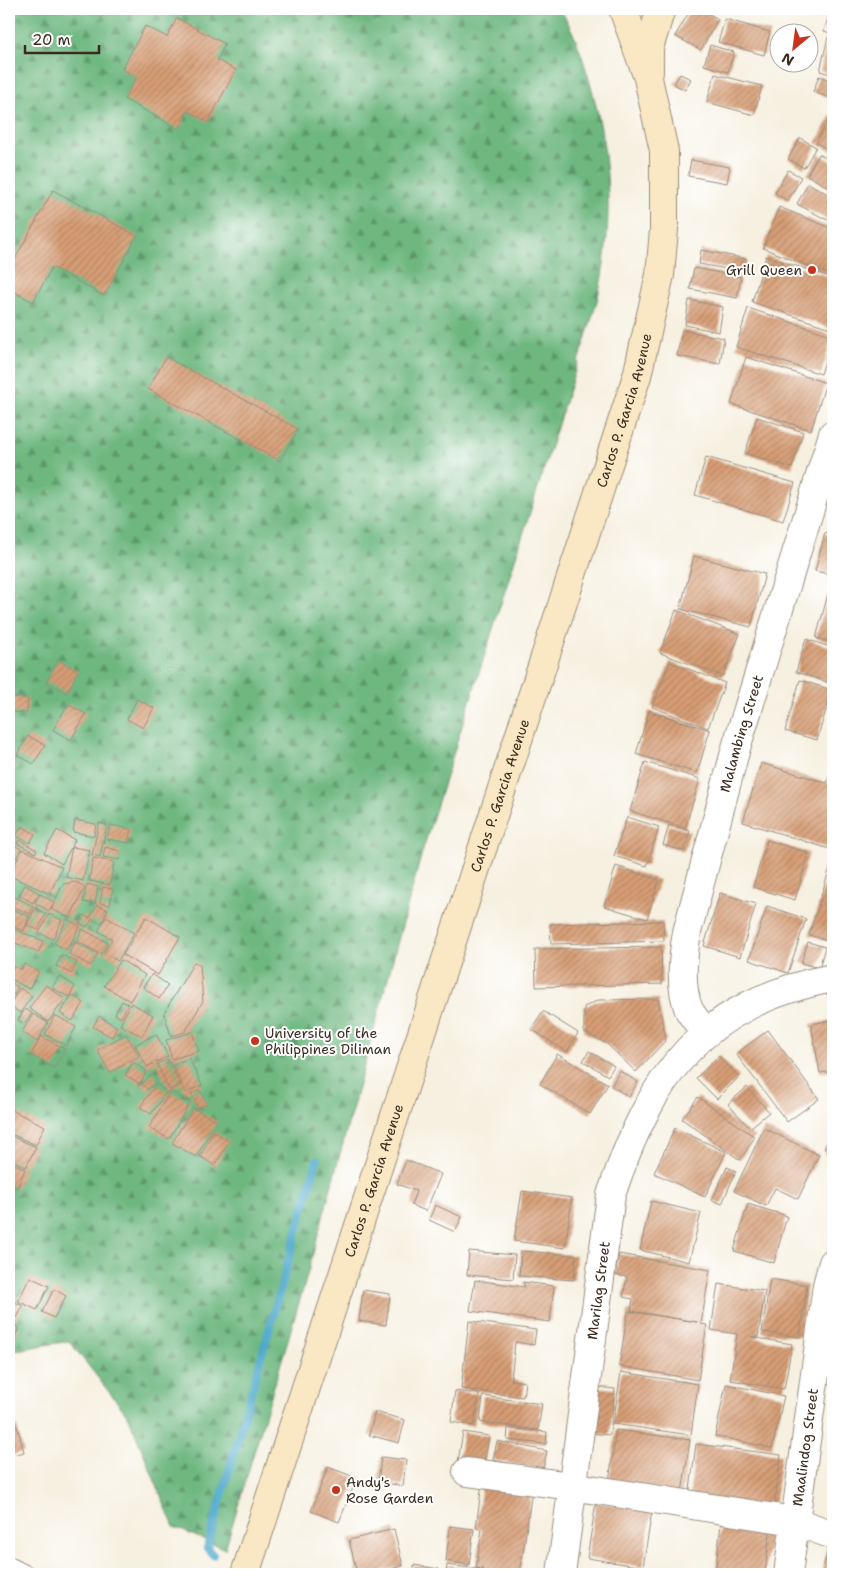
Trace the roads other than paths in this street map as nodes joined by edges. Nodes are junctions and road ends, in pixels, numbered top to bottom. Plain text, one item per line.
1 (623, 9) edge
2 (661, 9) edge
3 (648, 78) junction
4 (833, 434) edge
5 (833, 978) edge
6 (705, 1032) junction
7 (833, 1263) edge
8 (466, 1472) dead end
9 (571, 1486) junction
10 (794, 1521) junction
11 (833, 1535) edge
12 (9, 1564) edge
13 (30, 1574) edge
14 (245, 1574) edge
15 (561, 1574) edge
16 (788, 1574) edge

1 - 3 main road, Carlos P. Garcia Avenue
2 - 3 main road
3 - 14 main road, Carlos P. Garcia Avenue
4 - 6 street, Malambing Street
5 - 6 street, Marilag Street
6 - 9 street, Marilag Street
7 - 10 street, Maalindog Street
8 - 9 street
9 - 10 street
9 - 15 street, Marilag Street
10 - 11 street
10 - 16 street, Maalindog Street
12 - 13 lane

